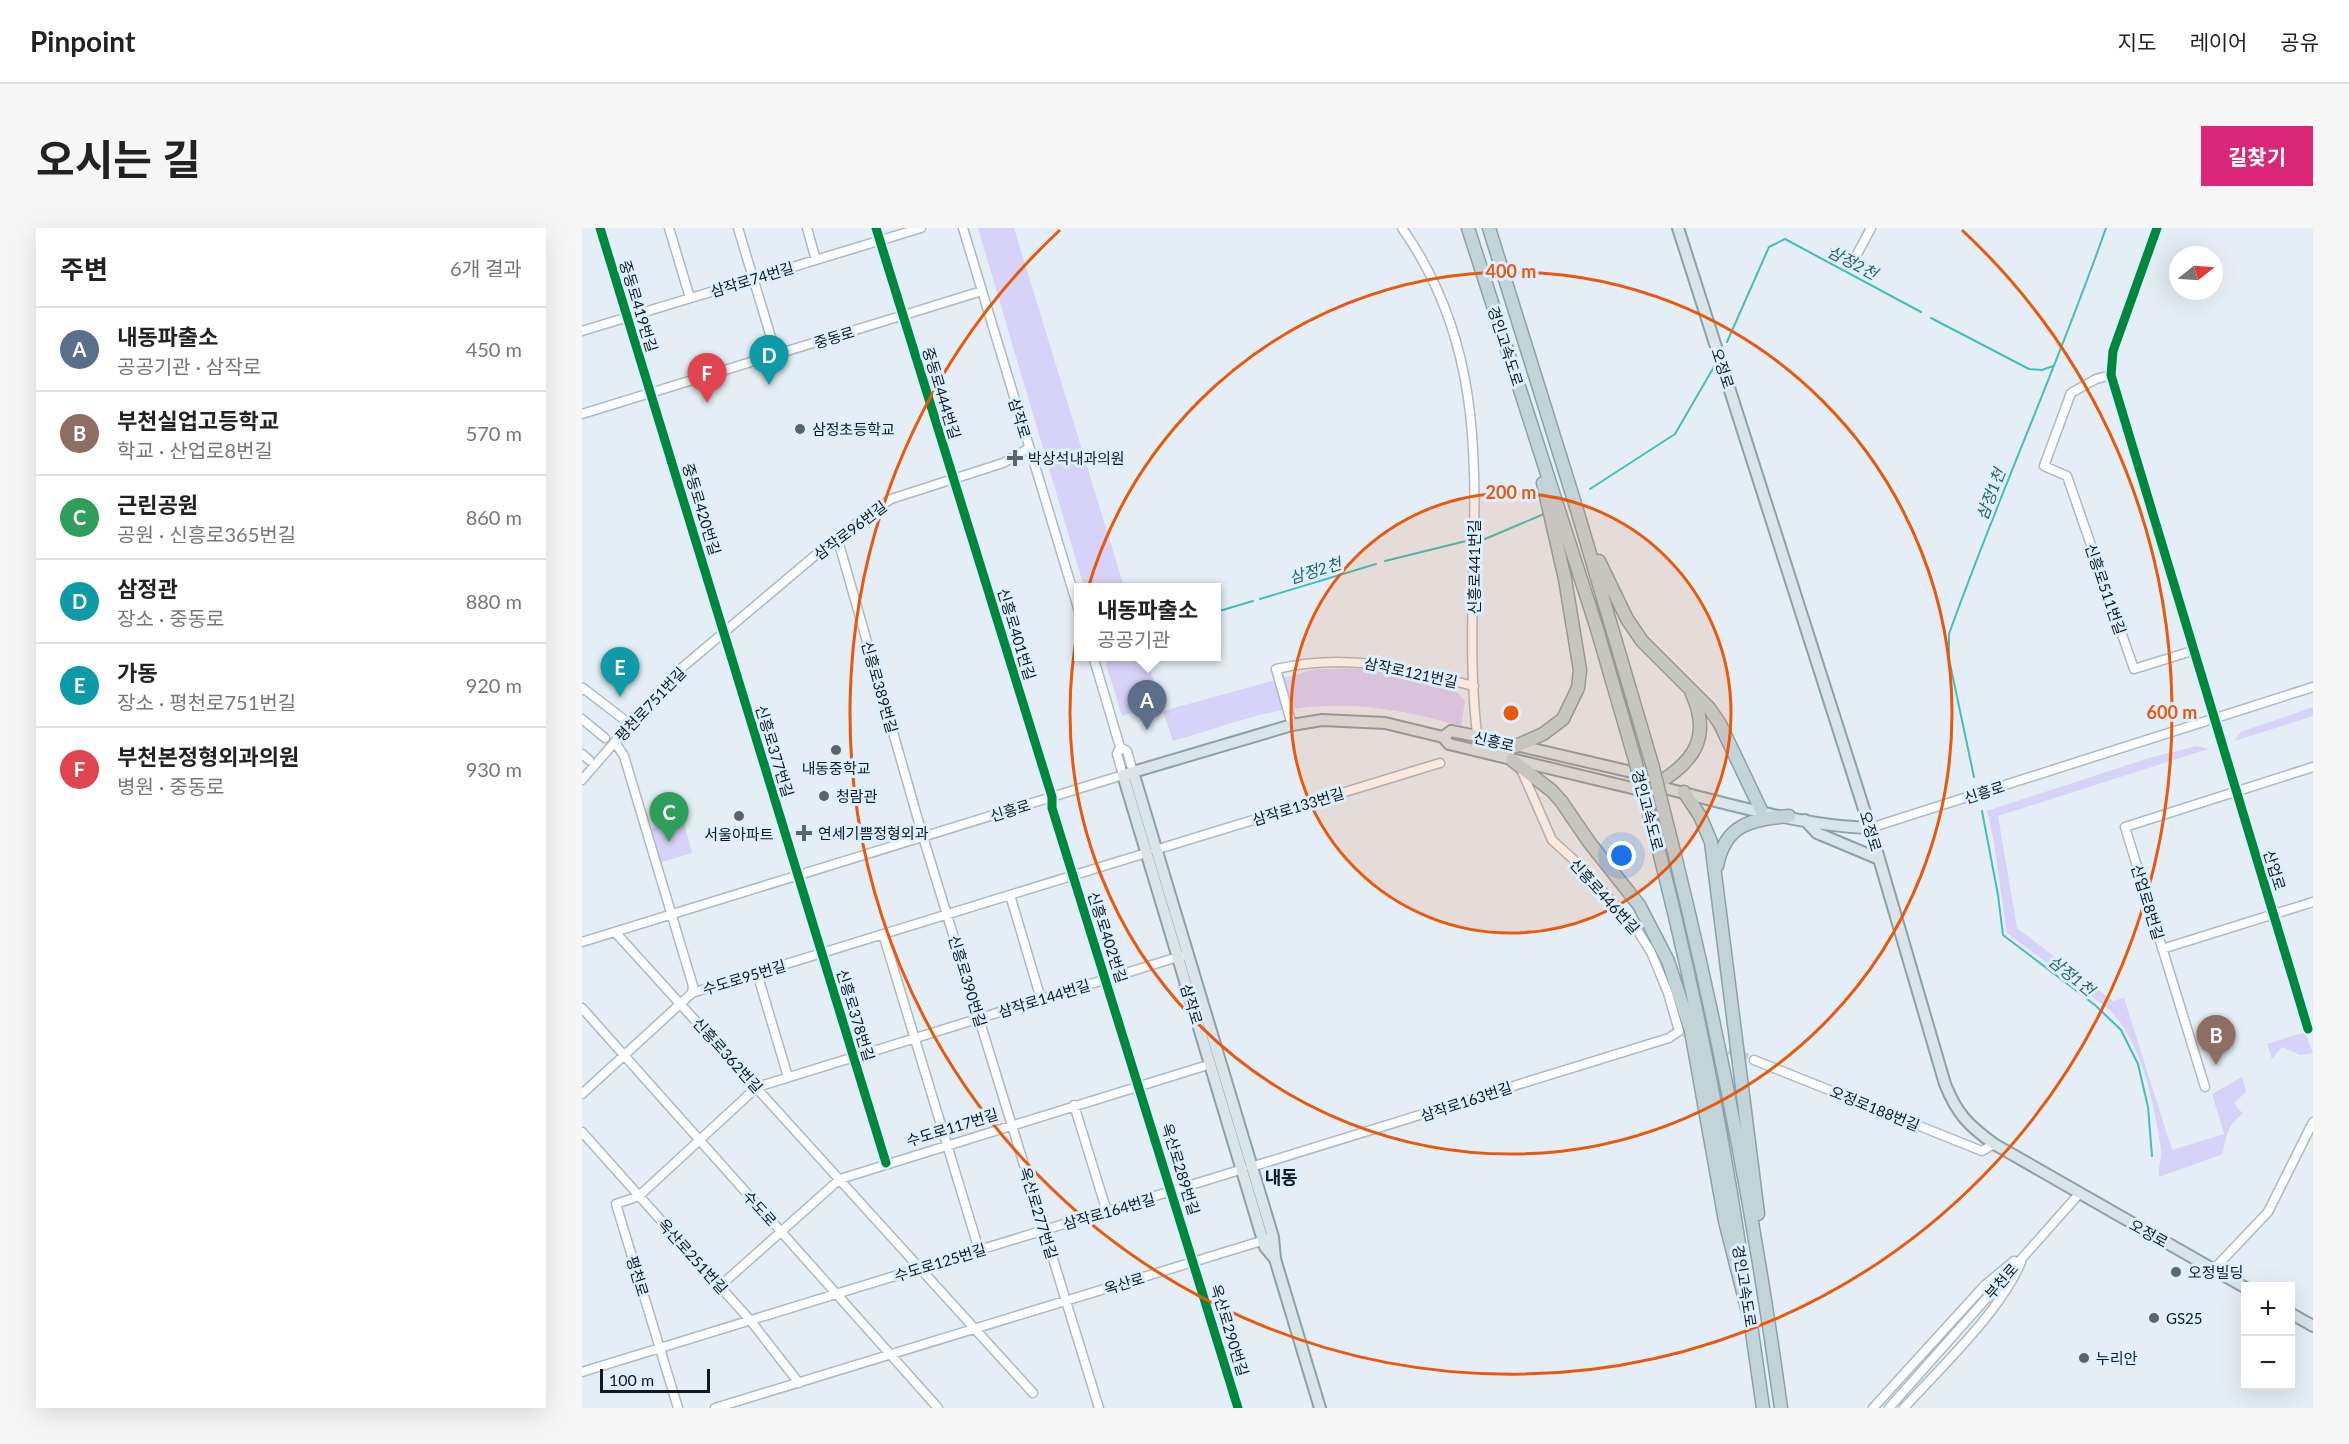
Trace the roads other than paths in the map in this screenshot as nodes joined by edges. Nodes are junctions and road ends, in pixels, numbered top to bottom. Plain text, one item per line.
1 (600, 228) edge
2 (669, 228) edge
3 (738, 228) edge
4 (807, 228) edge
5 (876, 228) edge
6 (921, 228) edge
7 (963, 228) edge
8 (1402, 228) edge
9 (1468, 228) edge
10 (1489, 228) edge
11 (1678, 228) edge
12 (1871, 228) edge
13 (2157, 228) edge
14 (880, 240) junction
15 (816, 260) junction
16 (1854, 260) dead end
17 (753, 279) junction
18 (982, 291) junction
19 (690, 298) junction
20 (903, 315) junction
21 (627, 317) junction
22 (582, 331) edge
23 (776, 354) junction
24 (2111, 375) junction
25 (650, 393) junction
26 (1526, 409) junction
27 (582, 414) edge
28 (1029, 448) junction
29 (953, 479) junction
30 (1577, 510) junction
31 (837, 537) junction
32 (1074, 595) edge
33 (724, 634) junction
34 (2192, 651) junction
35 (1094, 661) edge
36 (1474, 686) junction
37 (2313, 687) edge
38 (1690, 688) junction
39 (582, 690) edge
40 (622, 718) dead end
41 (582, 719) edge
42 (2213, 720) junction
43 (1292, 725) junction
44 (1477, 736) junction
45 (1443, 737) junction
46 (605, 738) dead end
47 (615, 742) junction
48 (1516, 746) junction
49 (1479, 750) junction
50 (1440, 763) dead end
51 (1516, 763) junction
52 (2313, 767) edge
53 (1128, 773) junction
54 (582, 780) edge
55 (1652, 785) junction
56 (2235, 791) junction
57 (1684, 792) junction
58 (1052, 797) junction
59 (1761, 810) junction
60 (1789, 816) junction
61 (1805, 820) junction
62 (1870, 828) junction
63 (923, 837) junction
64 (1151, 852) junction
65 (1879, 860) junction
66 (1716, 873) junction
67 (797, 876) junction
68 (1073, 876) junction
69 (1010, 895) junction
70 (2313, 902) edge
71 (947, 914) junction
72 (2272, 914) junction
73 (671, 915) junction
74 (615, 932) junction
75 (883, 934) junction
76 (582, 942) edge
77 (2162, 948) junction
78 (821, 953) junction
79 (1182, 956) junction
80 (757, 973) junction
81 (1106, 979) junction
82 (692, 993) junction
83 (1041, 999) junction
84 (680, 1003) junction
85 (582, 1008) edge
86 (979, 1018) junction
87 (2308, 1029) dead end
88 (1682, 1032) joint
89 (915, 1038) junction
90 (624, 1055) junction
91 (853, 1057) junction
92 (1754, 1060) tunnel mouth
93 (1211, 1064) junction
94 (788, 1077) junction
95 (1139, 1085) junction
96 (757, 1087) junction
97 (2205, 1087) dead end
98 (582, 1094) edge
99 (1074, 1105) junction
100 (2313, 1122) edge
101 (1012, 1125) junction
102 (582, 1132) edge
103 (700, 1140) junction
104 (1994, 1144) junction
105 (947, 1145) junction
106 (886, 1163) junction
107 (1247, 1168) junction
108 (840, 1179) junction
109 (1173, 1192) junction
110 (2079, 1194) junction
111 (639, 1196) junction
112 (1107, 1212) junction
113 (780, 1230) junction
114 (1044, 1230) junction
115 (1268, 1239) junction
116 (979, 1250) junction
117 (2025, 1254) junction
118 (1194, 1262) junction
119 (920, 1268) junction
120 (2213, 1270) junction
121 (2241, 1285) edge
122 (720, 1286) junction
123 (836, 1293) junction
124 (1066, 1300) junction
125 (1768, 1314) junction
126 (2295, 1316) edge
127 (750, 1320) junction
128 (1750, 1320) junction
129 (2313, 1326) edge
130 (974, 1328) junction
131 (659, 1348) junction
132 (890, 1354) junction
133 (582, 1371) edge
134 (799, 1383) junction
135 (1033, 1393) dead end
136 (678, 1408) edge
137 (715, 1408) edge
138 (938, 1408) edge
139 (1099, 1408) edge
140 (1238, 1408) edge
141 (1320, 1408) edge
142 (1762, 1408) edge
143 (1781, 1408) edge
144 (1873, 1408) edge
145 (1889, 1408) edge
146 (1904, 1408) edge

1 - 21 street, 중동로419번길
2 - 19 street
3 - 17 street
4 - 15 street
5 - 14 street, 중동로444번길
6 - 14 street, 삼작로74번길
7 - 18 street, 삼작로
8 - 36 street, 신흥로441번길
9 - 26 highway, 경인고속도로
10 - 30 highway, 경인고속도로
11 - 62 main road, 오정로
12 - 16 street
13 - 24 street
14 - 15 street, 삼작로74번길
14 - 20 street, 중동로444번길
15 - 17 street, 삼작로74번길
17 - 19 street, 삼작로74번길
17 - 23 street
18 - 20 street, 중동로
18 - 28 street, 삼작로
19 - 21 street, 삼작로74번길
20 - 23 street, 중동로
20 - 29 street, 중동로444번길
21 - 22 street, 삼작로74번길
21 - 25 street, 중동로419번길
23 - 25 street, 중동로
24 - 34 street, 산업로
24 - 34 street, 신흥로511번길
25 - 27 street, 중동로
25 - 33 street, 중동로420번길
26 - 48 highway
26 - 128 highway, 경인고속도로, bridge
28 - 29 street, 삼작로96번길
28 - 32 street, 삼작로
29 - 31 street, 삼작로96번길
29 - 58 street, 신흥로401번길
30 - 38 highway
30 - 125 highway, 경인고속도로, bridge
31 - 33 street, 삼작로96번길
31 - 63 street, 신흥로389번길
33 - 47 street, 평천로751번길
33 - 67 street, 신흥로377번길
34 - 42 street, 산업로
35 - 53 street, 삼작로
36 - 43 street, 삼작로121번길
36 - 44 street, 신흥로441번길
37 - 42 street, 신흥로
38 - 55 highway
38 - 59 highway
39 - 40 street
41 - 46 street
42 - 56 street, 산업로
42 - 62 street, 신흥로
43 - 45 main road, 신흥로
43 - 53 main road, 신흥로
44 - 45 main road, 신흥로
44 - 48 main road, 신흥로
44 - 49 street, 신흥로441번길
45 - 49 main road, 신흥로
47 - 54 street, 평천로751번길
47 - 73 street
48 - 55 main road, 신흥로
49 - 51 main road, 신흥로
50 - 64 street, 삼작로133번길
51 - 55 main road, 신흥로
51 - 88 street, 신흥로446번길
51 - 128 highway
52 - 56 street
53 - 58 street, 신흥로
53 - 64 main road, 삼작로
55 - 57 main road, 신흥로
56 - 72 street, 산업로
56 - 77 street, 산업로8번길
57 - 59 main road, 신흥로
57 - 66 highway
58 - 63 street, 신흥로
58 - 68 street, 신흥로402번길
59 - 60 main road, 신흥로
60 - 61 main road, 신흥로
60 - 66 highway
61 - 62 main road, 신흥로
61 - 65 main road
62 - 65 main road, 오정로
63 - 67 street, 신흥로
63 - 71 street, 신흥로390번길
64 - 68 street, 삼작로133번길
64 - 79 main road, 삼작로
65 - 104 main road, 오정로
66 - 125 highway
67 - 73 street, 신흥로
67 - 78 street, 신흥로378번길
68 - 69 street, 수도로95번길
68 - 81 street, 신흥로402번길
69 - 71 street, 수도로95번길
69 - 83 street
70 - 72 street, 산업로
71 - 75 street, 수도로95번길
71 - 86 street, 신흥로390번길
72 - 77 street
72 - 87 street, 산업로
73 - 74 street, 신흥로
73 - 82 street
74 - 76 street, 신흥로
74 - 84 street, 신흥로362번길
75 - 78 street, 수도로95번길
75 - 89 street
77 - 97 street, 산업로8번길
78 - 80 street, 수도로95번길
78 - 91 street, 신흥로378번길
79 - 81 street, 삼작로144번길
79 - 93 main road, 삼작로
79 - 107 main road, 삼작로
80 - 82 street, 수도로95번길
80 - 94 street
81 - 83 street, 삼작로144번길
81 - 95 street, 신흥로402번길
82 - 84 street, 수도로95번길
83 - 86 street, 삼작로144번길
84 - 90 street, 수도로95번길
84 - 96 street, 신흥로362번길
85 - 90 street, 수도로
86 - 89 street, 삼작로144번길
86 - 101 street, 신흥로390번길
88 - 107 street, 삼작로163번길
89 - 91 street, 삼작로144번길
89 - 105 street
90 - 98 street, 수도로95번길
90 - 103 street, 수도로
91 - 94 street, 삼작로144번길
91 - 106 street, 신흥로378번길
92 - 104 street, 오정로188번길
93 - 95 street, 수도로117번길
93 - 107 main road, 삼작로
94 - 96 street, 삼작로144번길
95 - 99 street, 수도로117번길
95 - 109 street, 옥산로289번길
96 - 103 street
96 - 108 street, 신흥로362번길
99 - 101 street, 수도로117번길
99 - 112 street
100 - 120 street
101 - 105 street, 수도로117번길
101 - 114 street, 옥산로277번길
102 - 111 street, 옥산로251번길
103 - 111 street
103 - 113 street, 수도로
104 - 110 main road, 오정로
105 - 106 street, 수도로117번길
105 - 116 street, 수도로117번길
106 - 108 street, 수도로117번길
107 - 109 street, 삼작로164번길
107 - 115 main road, 삼작로
108 - 113 street, 수도로117번길
108 - 119 street, 신흥로362번길
109 - 112 street, 삼작로164번길
109 - 118 street, 옥산로289번길
110 - 117 street, 부천로
110 - 120 main road, 오정로
111 - 122 street, 옥산로251번길
111 - 131 street, 평천로
112 - 114 street, 삼작로164번길
113 - 122 street, 수도로117번길
113 - 123 street, 수도로
114 - 116 street, 수도로125번길
114 - 124 street, 옥산로277번길
115 - 118 street, 옥산로
115 - 141 main road, 삼작로
116 - 119 street, 수도로125번길
117 - 144 street
117 - 145 street, 부천로
117 - 146 street
118 - 124 street, 옥산로
118 - 140 street, 옥산로290번길
119 - 123 street, 수도로125번길
119 - 130 street, 신흥로362번길
120 - 121 main road, 오정로
122 - 127 street, 옥산로251번길
123 - 127 street, 수도로125번길
123 - 132 street, 수도로
124 - 130 street, 옥산로
124 - 139 street, 옥산로277번길
125 - 143 highway, 경인고속도로
126 - 129 main road
127 - 131 street
127 - 134 street, 옥산로251번길
128 - 142 highway, 경인고속도로
130 - 132 street, 옥산로
130 - 135 street
131 - 133 street
131 - 136 street, 평천로
132 - 134 street, 옥산로
132 - 138 street, 수도로
134 - 137 street, 옥산로

